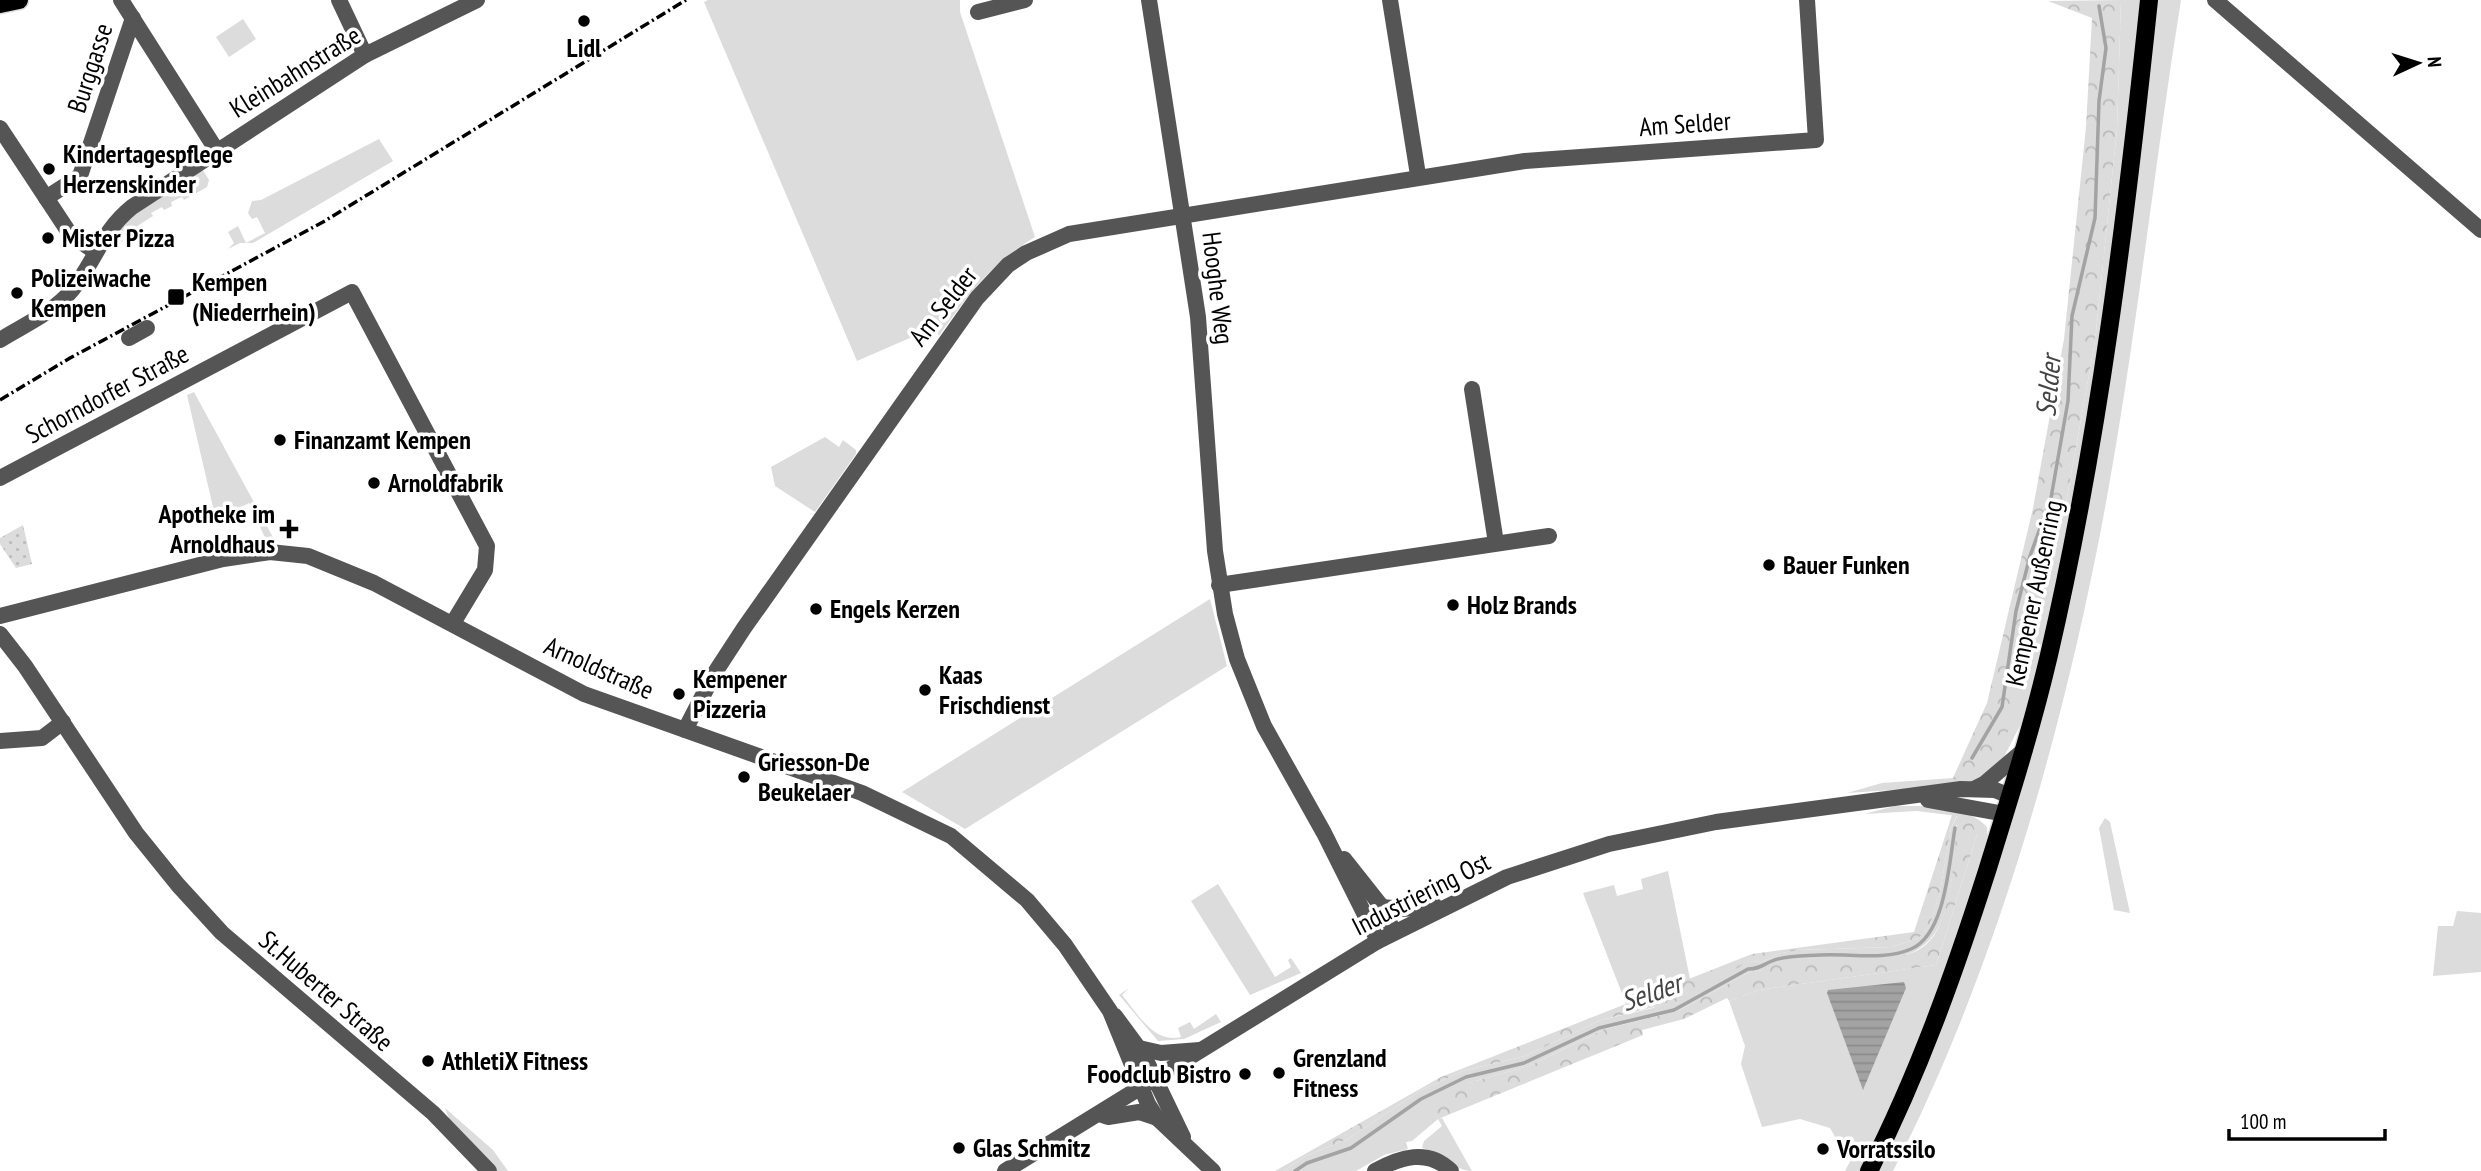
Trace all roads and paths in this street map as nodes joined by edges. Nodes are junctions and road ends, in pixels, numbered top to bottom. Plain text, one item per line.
1 (19, 0) edge
2 (121, 0) edge
3 (340, 0) edge
4 (477, 0) edge
5 (1025, 0) edge
6 (1149, 0) edge
7 (1390, 0) edge
8 (1807, 0) edge
9 (2149, 0) edge
10 (2215, 0) edge
11 (0, 4) edge
12 (978, 12) dead end
13 (133, 18) junction
14 (365, 55) junction
15 (0, 128) edge
16 (217, 150) junction
17 (1418, 176) junction
18 (46, 198) junction
19 (1183, 215) junction
20 (2481, 230) edge
21 (94, 251) junction
22 (147, 328) dead end
23 (130, 338) dead end
24 (0, 340) edge
25 (1472, 389) dead end
26 (0, 478) edge
27 (1549, 536) dead end
28 (1496, 543) junction
29 (1219, 585) junction
30 (0, 616) edge
31 (453, 623) junction
32 (0, 634) edge
33 (25, 666) junction
34 (63, 722) junction
35 (685, 730) junction
36 (0, 741) edge
37 (2024, 750) junction
38 (1974, 789) junction
39 (1912, 796) junction
40 (2010, 796) junction
41 (2004, 814) junction
42 (1324, 833) junction
43 (1447, 905) junction
44 (1382, 907) junction
45 (1394, 932) junction
46 (1378, 941) junction
47 (1110, 1011) junction
48 (1139, 1048) junction
49 (1200, 1050) junction
50 (1155, 1079) junction
51 (1140, 1088) junction
52 (1099, 1114) junction
53 (1157, 1118) junction
54 (1187, 1145) junction
55 (489, 1171) edge
56 (1005, 1171) edge
57 (1213, 1171) edge
58 (1375, 1171) edge
59 (1451, 1171) edge
60 (1869, 1171) edge

1 - 11 main road
2 - 13 street
3 - 14 street
4 - 14 street, Kleinbahnstraße
5 - 12 street
6 - 19 street, Hooghe Weg
7 - 17 street
8 - 17 street, Am Selder
9 - 37 main road, Kempener Außenring
10 - 20 street
13 - 16 street
13 - 18 street, Burggasse
14 - 16 street, Kleinbahnstraße
15 - 18 street
16 - 21 street, Kleinbahnstraße
17 - 19 street, Am Selder
18 - 21 street
19 - 29 street, Hooghe Weg
19 - 35 street, Am Selder
21 - 24 street, Kleinbahnstraße
22 - 23 street
25 - 28 street
26 - 31 street, Schorndorfer Straße
27 - 28 street
28 - 29 street
29 - 42 street, Hooghe Weg
30 - 31 street, Arnoldstraße
30 - 33 street, St.Huberter Straße
31 - 35 street, Arnoldstraße
32 - 33 street, St.Huberter Straße
33 - 34 street, St.Huberter Straße
34 - 36 street
34 - 55 street, St.Huberter Straße
35 - 47 street, Arnoldstraße
37 - 38 street
37 - 40 main road, Kempener Außenring
38 - 39 street, Industriering Ost
38 - 40 street, Industriering Ost
39 - 41 street, Industriering Ost
39 - 43 street, Industriering Ost
40 - 41 main road, Kempener Außenring
41 - 60 main road, Kempener Außenring
42 - 44 street, Hooghe Weg
42 - 46 street, Hooghe Weg
43 - 44 street
43 - 45 street, Industriering Ost
44 - 45 street, Hooghe Weg
45 - 46 street, Industriering Ost
46 - 49 street, Industriering Ost
47 - 48 street, Arnoldstraße
47 - 51 street, Arnoldstraße
48 - 49 street
48 - 50 street, Arnoldstraße
49 - 50 street, Industriering Ost
50 - 51 street, Industriering Ost
50 - 54 street, Arnoldstraße
51 - 52 street, Industriering Ost
51 - 53 street, Arnoldstraße
52 - 53 street
52 - 56 street, Industriering Ost
53 - 54 street, Arnoldstraße
54 - 57 street, Arnoldstraße
58 - 59 street

